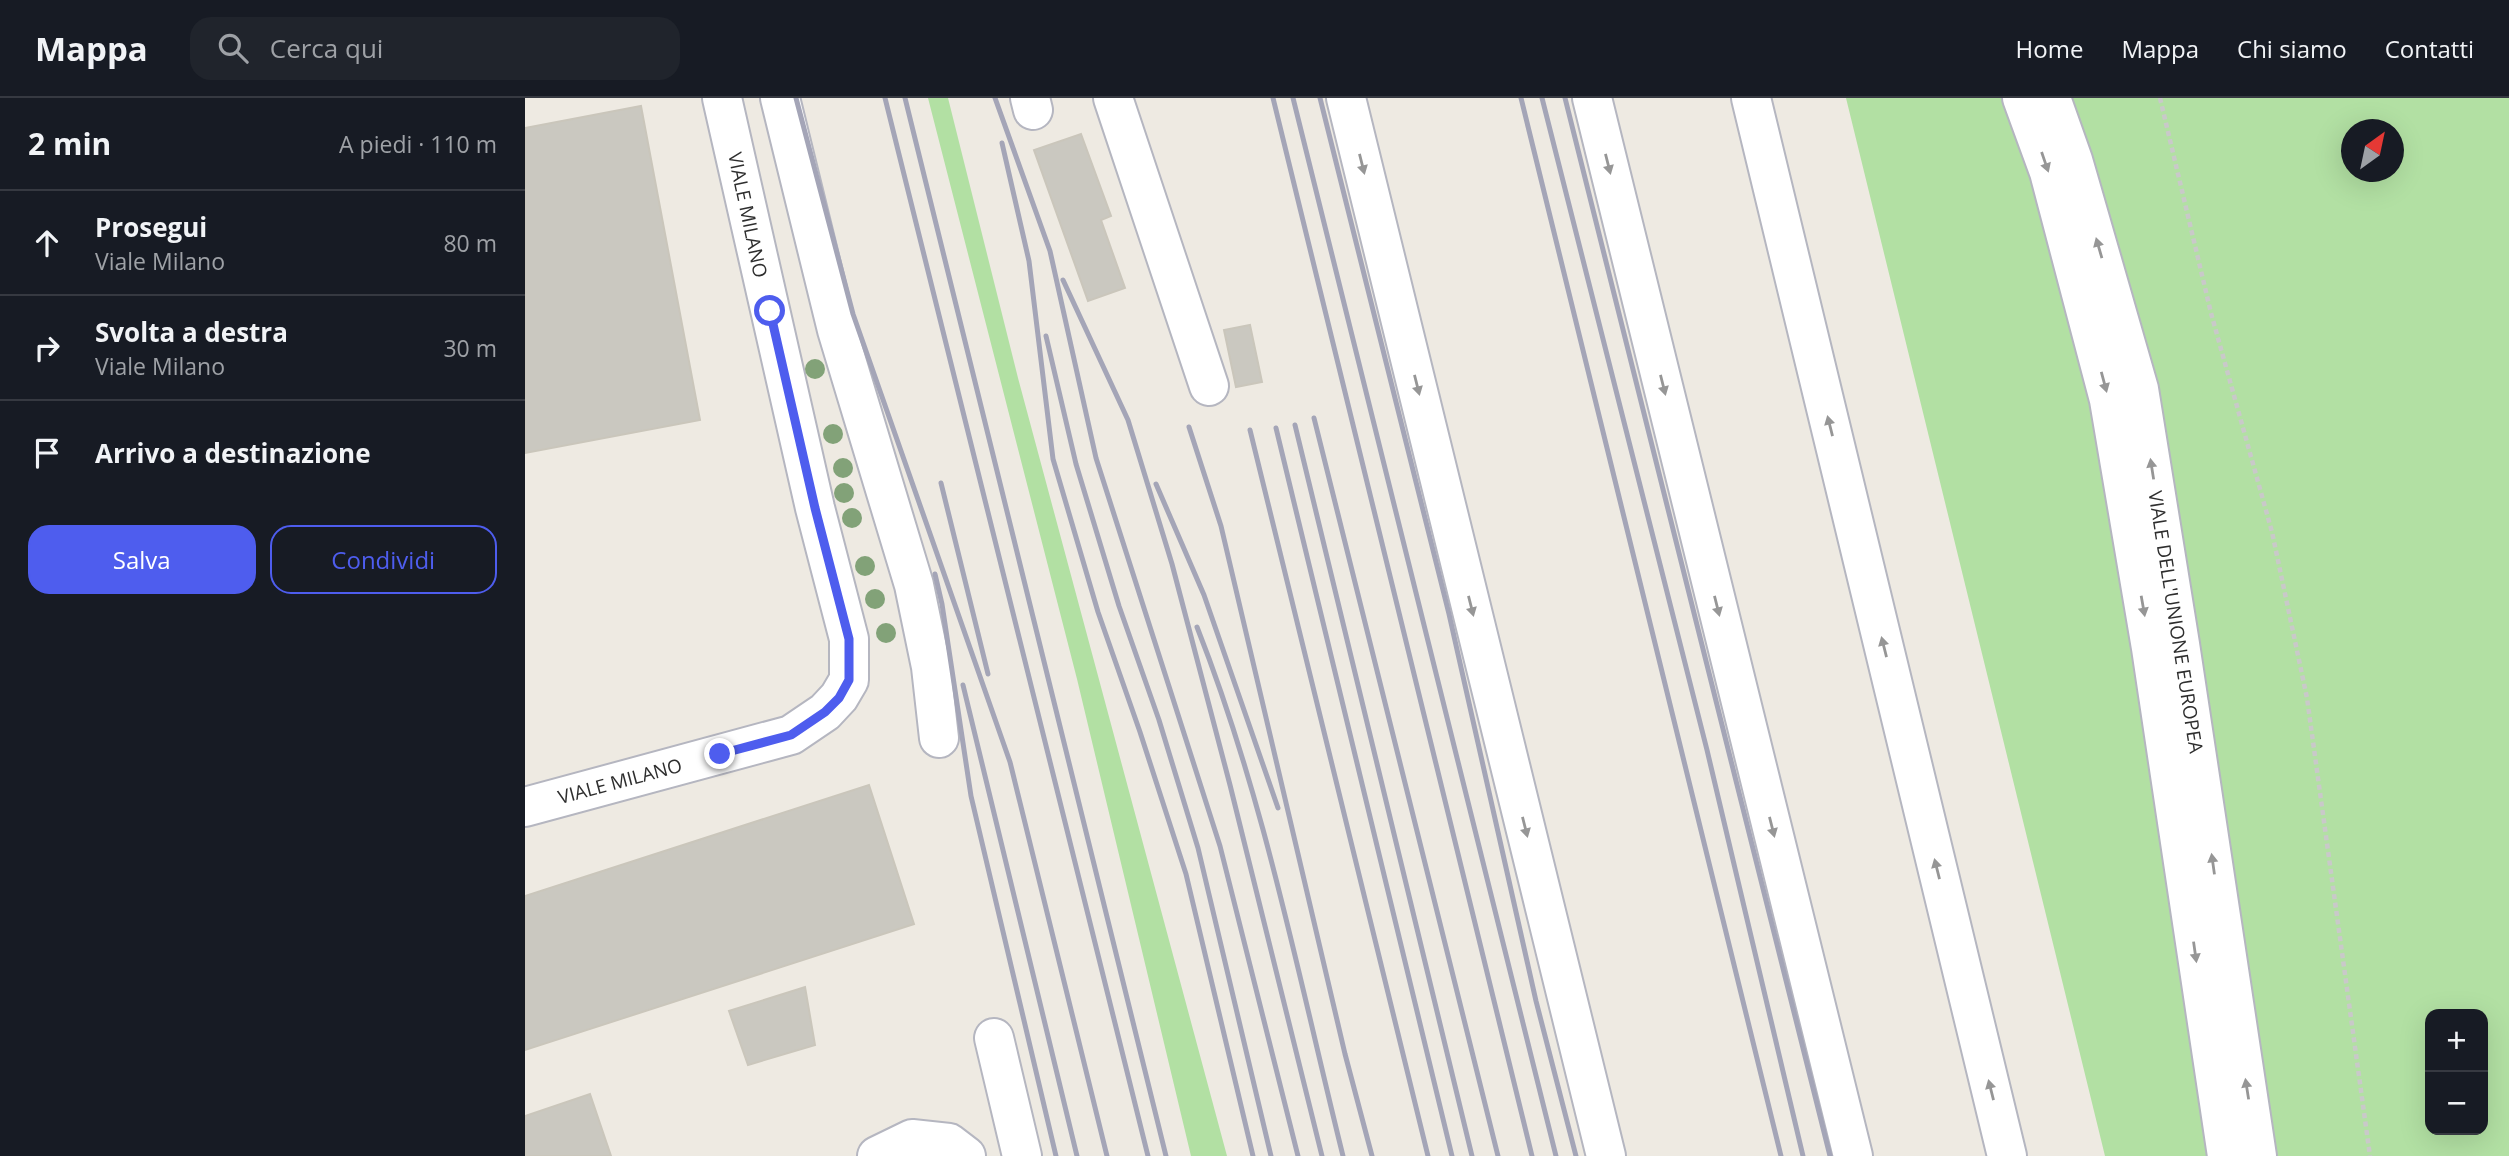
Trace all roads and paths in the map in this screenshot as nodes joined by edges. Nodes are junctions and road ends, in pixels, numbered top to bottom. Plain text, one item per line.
1 (722, 98) edge
2 (780, 98) edge
3 (1114, 98) edge
4 (1346, 98) edge
5 (1592, 98) edge
6 (1751, 98) edge
7 (2022, 98) edge
8 (2051, 98) edge
9 (2160, 98) edge
10 (1209, 386) dead end
11 (939, 738) dead end
12 (525, 807) edge
13 (993, 1038) dead end
14 (877, 1156) edge
15 (967, 1156) edge
16 (1023, 1156) edge
17 (1606, 1156) edge
18 (1853, 1156) edge
19 (2007, 1156) edge
20 (2227, 1156) edge
21 (2257, 1156) edge
22 (2370, 1156) edge

1 - 12 street, VIALE MILANO
2 - 11 street
3 - 10 street
4 -> 17 street
5 -> 18 street
19 -> 6 street
7 -> 20 street, VIALE DELL'UNIONE EUROPEA
21 -> 8 street, VIALE DELL'UNIONE EUROPEA
9 - 22 path
13 - 16 street
14 - 15 street

